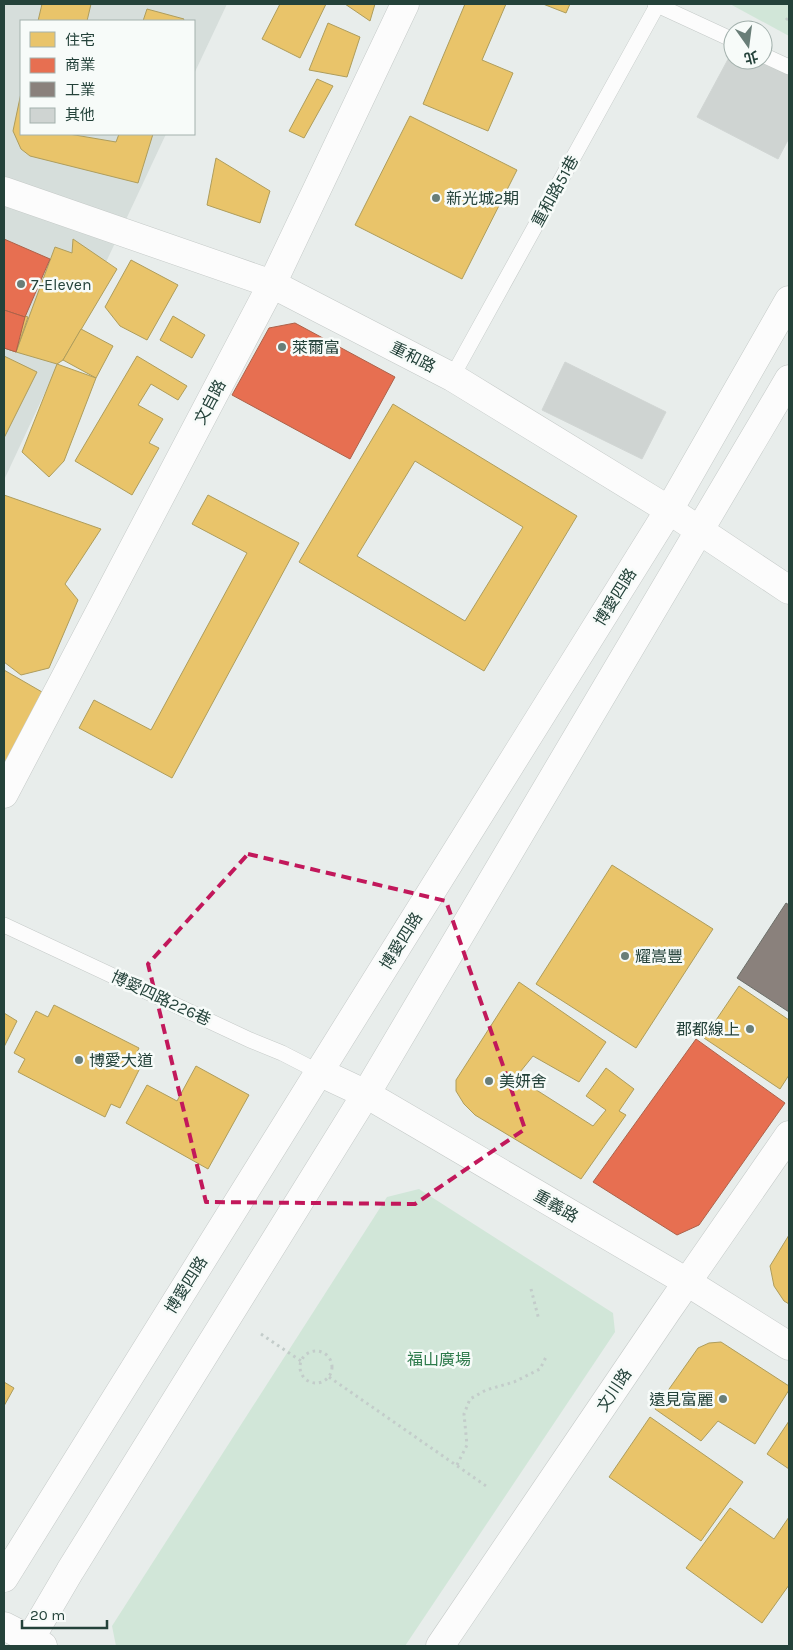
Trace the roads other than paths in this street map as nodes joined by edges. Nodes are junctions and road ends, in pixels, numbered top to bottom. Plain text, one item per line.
1 (405, 4) edge
2 (657, 4) edge
3 (723, 35) edge
4 (773, 59) edge
5 (789, 67) edge
6 (4, 192) edge
7 (272, 284) junction
8 (789, 300) edge
9 (452, 377) junction
10 (789, 379) edge
11 (669, 510) junction
12 (701, 531) junction
13 (789, 590) edge
14 (4, 794) edge
15 (4, 925) edge
16 (319, 1072) junction
17 (366, 1094) junction
18 (789, 1135) edge
19 (687, 1282) junction
20 (789, 1346) edge
21 (4, 1578) edge
22 (4, 1626) edge
23 (33, 1644) edge
24 (440, 1646) edge

1 - 7 street, 文自路
2 - 3 lane
2 - 9 lane, 重和路51巷
4 - 5 lane
6 - 7 street, 重和路
7 - 9 street, 重和路
7 - 14 street, 文自路
8 - 11 street, 博愛四路
9 - 11 street, 重和路
10 - 12 street
11 - 12 street, 重和路
11 - 16 street, 博愛四路
12 - 13 street, 重和路
12 - 17 street
15 - 16 lane, 博愛四路226巷
16 - 17 street, 重義路
16 - 21 street, 博愛四路
17 - 19 street, 重義路
17 - 23 street
18 - 19 street, 文川路
19 - 20 street, 重義路
19 - 24 street, 文川路
22 - 23 street

